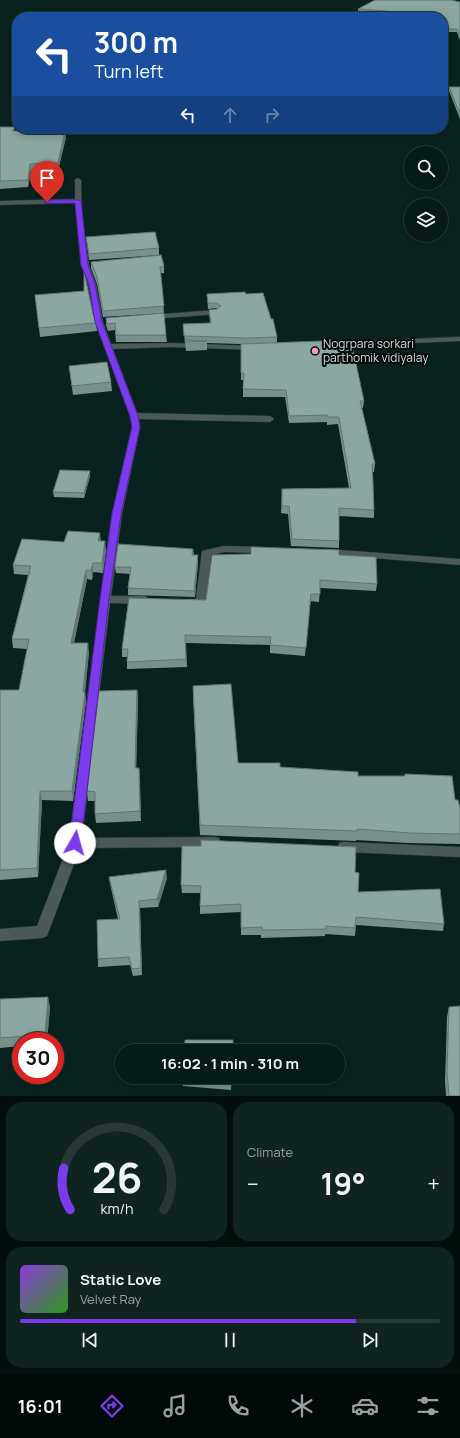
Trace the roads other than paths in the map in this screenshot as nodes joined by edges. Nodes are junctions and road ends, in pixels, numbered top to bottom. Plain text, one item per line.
1 (78, 180) dead end
2 (78, 201) junction
3 (0, 203) edge
4 (216, 312) edge
5 (146, 318) edge
6 (460, 339) edge
7 (333, 344) edge
8 (108, 347) junction
9 (262, 348) edge
10 (134, 416) junction
11 (270, 419) dead end
12 (272, 550) edge
13 (320, 552) edge
14 (460, 562) edge
15 (105, 599) junction
16 (157, 601) edge
17 (179, 602) edge
18 (229, 842) edge
19 (75, 843) junction
20 (332, 847) edge
21 (460, 852) edge
22 (0, 935) edge

1 - 2 street
2 - 3 street
2 - 8 street
4 - 5 street
6 - 7 street
8 - 9 street
8 - 10 street
10 - 11 street
10 - 15 street
12 - 17 street
13 - 14 street
15 - 16 street
15 - 19 street
18 - 19 street
19 - 22 street
20 - 21 street

